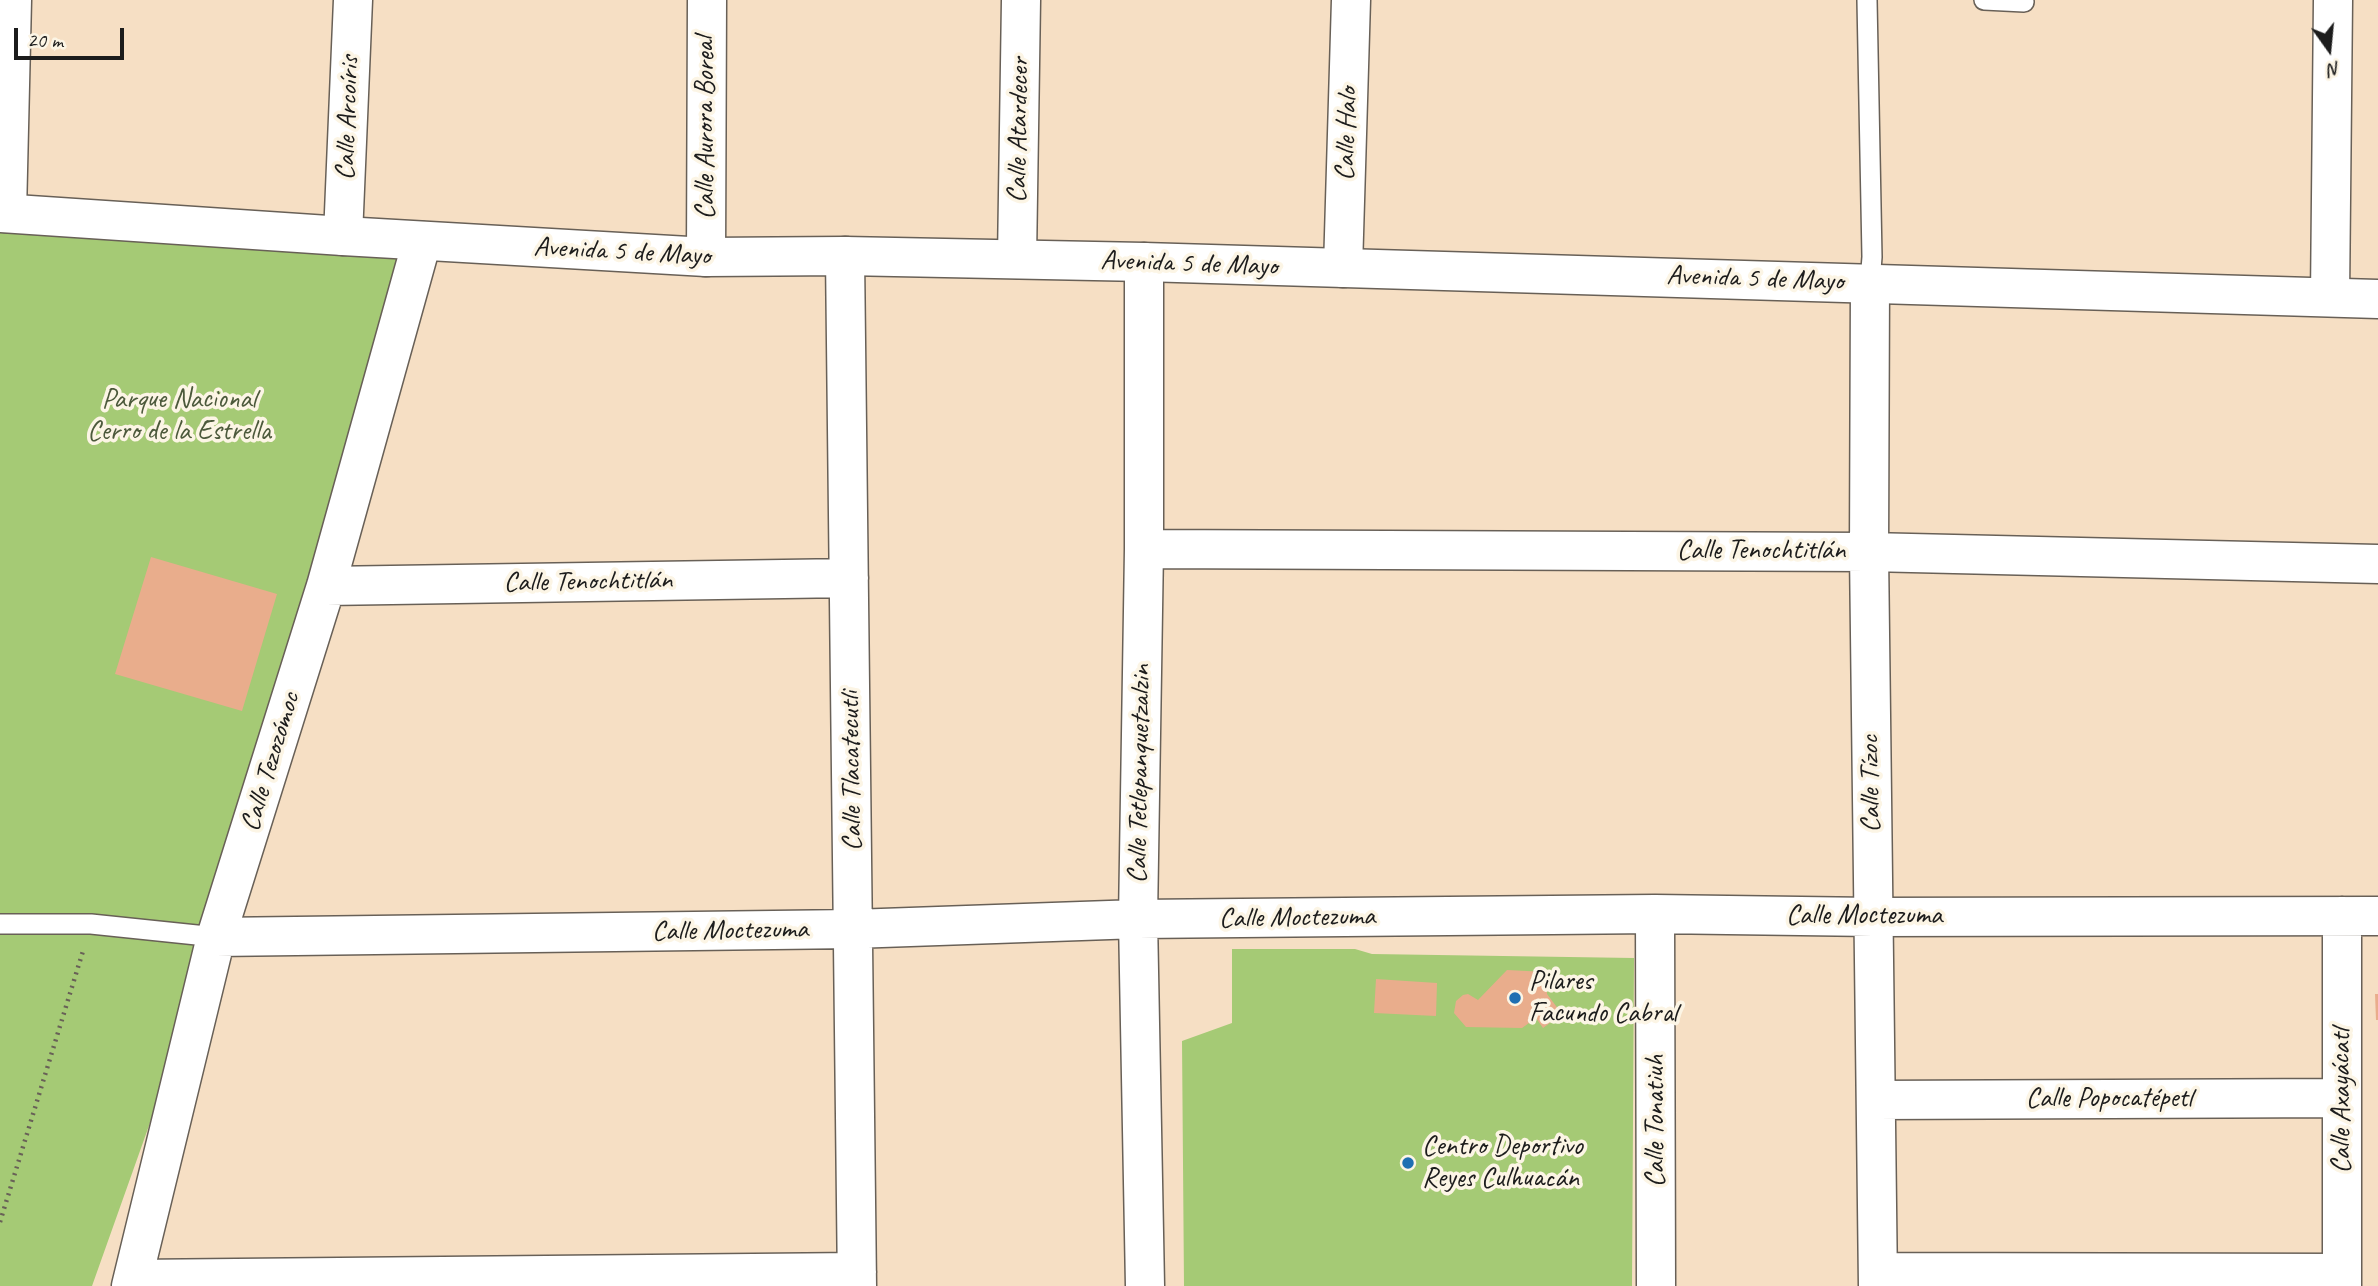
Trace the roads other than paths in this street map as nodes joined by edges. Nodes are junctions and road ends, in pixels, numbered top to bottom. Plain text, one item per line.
1 (12, 0) edge
2 (353, 0) edge
3 (706, 0) edge
4 (1021, 0) edge
5 (1351, 0) edge
6 (1867, 0) edge
7 (1984, 0) edge
8 (2333, 0) edge
9 (2024, 2) edge
10 (4, 213) edge
11 (343, 236) junction
12 (422, 241) junction
13 (845, 256) junction
14 (706, 257) junction
15 (1017, 260) junction
16 (1144, 262) junction
17 (1343, 268) junction
18 (1870, 282) junction
19 (2330, 297) junction
20 (2378, 299) edge
21 (1144, 549) junction
22 (1869, 552) junction
23 (2378, 564) edge
24 (849, 578) junction
25 (326, 586) junction
26 (1655, 914) junction
27 (2360, 916) edge
28 (1873, 917) junction
29 (1138, 919) junction
30 (0, 924) edge
31 (853, 929) junction
32 (216, 937) junction
33 (2342, 1098) junction
34 (1876, 1100) junction
35 (857, 1279) edge
36 (1878, 1279) edge
37 (2342, 1279) edge
38 (132, 1283) edge
39 (1144, 1286) edge
40 (1656, 1286) edge

1 - 10 street
2 - 11 street, Calle Arcoíris
3 - 14 street, Calle Aurora Boreal
4 - 15 street, Calle Atardecer
5 - 17 street, Calle Halo
6 - 18 lane
7 - 9 lane
8 - 19 street
10 - 11 street, Avenida 5 de Mayo
11 - 12 street, Avenida 5 de Mayo
12 - 14 street, Avenida 5 de Mayo
12 - 25 street, Calle Tezozómoc
13 - 14 street, Avenida 5 de Mayo
13 - 15 street, Avenida 5 de Mayo
13 - 24 street, Calle Tlacatecutli
15 - 16 street, Avenida 5 de Mayo
16 - 17 street, Avenida 5 de Mayo
16 - 21 street, Calle Tetlepanquetzalzin
17 - 18 street, Avenida 5 de Mayo
18 - 19 street, Avenida 5 de Mayo
18 - 22 street, Calle Tízoc
19 - 20 street, Avenida 5 de Mayo
21 - 22 street, Calle Tenochtitlán
21 - 29 street, Calle Tetlepanquetzalzin
22 - 23 street, Calle Tenochtitlán
22 - 28 street, Calle Tízoc
24 - 25 street, Calle Tenochtitlán
24 - 31 street, Calle Tlacatecutli
25 - 32 street, Calle Tezozómoc
26 - 28 street, Calle Moctezuma
26 - 29 street, Calle Moctezuma
26 - 40 street, Calle Tonatiuh
27 - 28 street, Calle Moctezuma
27 - 33 street, Calle Axayácatl
28 - 34 street, Calle Tízoc
29 - 31 street, Calle Moctezuma
29 - 39 street, Calle Tetlepanquetzalzin
30 - 32 lane
31 - 32 street, Calle Moctezuma
31 - 35 street, Calle Tlacatecutli
32 - 38 street, Calle Tezozómoc
33 - 34 street, Calle Popocatépetl
33 - 37 street, Calle Axayácatl
34 - 36 street, Calle Tízoc
35 - 38 street
36 - 37 street

